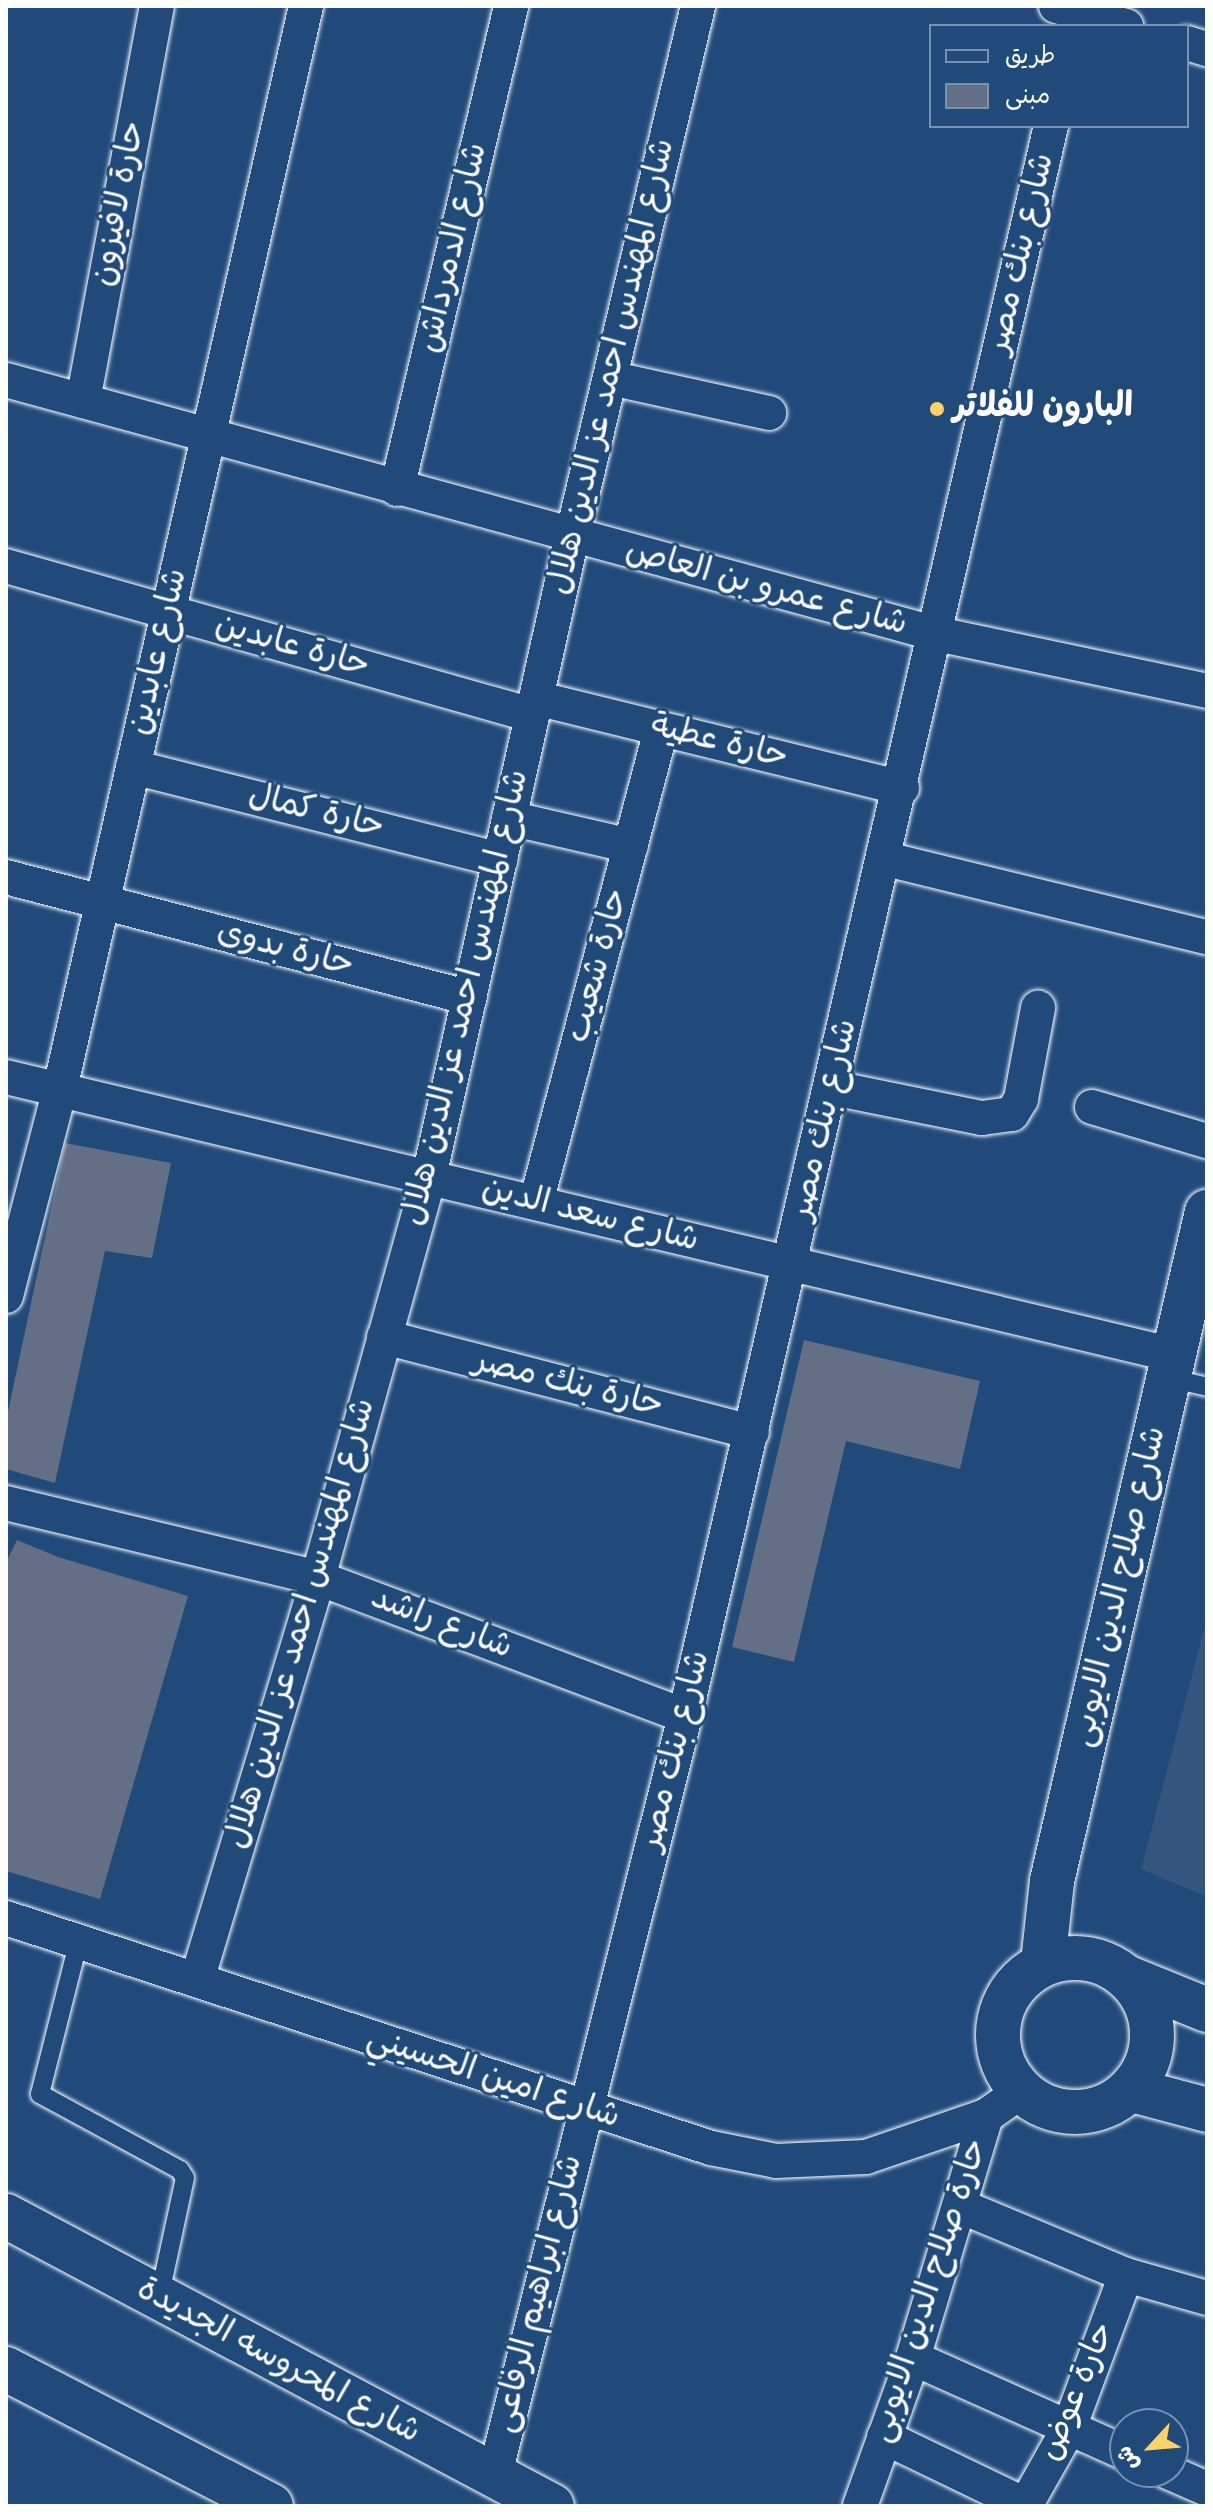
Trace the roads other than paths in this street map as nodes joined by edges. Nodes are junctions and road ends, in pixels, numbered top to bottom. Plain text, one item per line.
1 (157, 6) edge
2 (306, 6) edge
3 (511, 6) edge
4 (698, 6) edge
5 (1071, 12) edge
6 (1118, 24) edge
7 (1051, 128) edge
8 (610, 378) junction
9 (6, 380) edge
10 (83, 401) junction
11 (769, 413) dead end
12 (208, 437) junction
13 (397, 489) junction
14 (572, 537) junction
15 (6, 566) edge
16 (168, 613) junction
17 (937, 634) junction
18 (1207, 691) edge
19 (534, 706) junction
20 (661, 729) junction
21 (133, 767) junction
22 (902, 788) junction
23 (509, 818) junction
24 (631, 846) junction
25 (886, 859) junction
26 (500, 860) junction
27 (6, 877) edge
28 (102, 902) junction
29 (1207, 937) edge
30 (469, 998) junction
31 (1038, 1008) dead end
32 (6, 1077) edge
33 (833, 1088) junction
34 (60, 1089) junction
35 (1092, 1107) dead end
36 (1207, 1141) edge
37 (429, 1177) junction
38 (536, 1203) junction
39 (1207, 1212) edge
40 (791, 1264) junction
41 (6, 1296) edge
42 (384, 1337) junction
43 (1187, 1356) edge
44 (752, 1432) junction
45 (6, 1503) edge
46 (318, 1578) junction
47 (685, 1716) junction
48 (6, 1918) edge
49 (79, 1940) junction
50 (1043, 1963) junction
51 (1128, 1978) junction
52 (197, 1980) junction
53 (1207, 2010) edge
54 (1132, 2090) junction
55 (1003, 2104) junction
56 (1207, 2110) edge
57 (585, 2111) junction
58 (960, 2206) junction
59 (6, 2216) edge
60 (1126, 2275) junction
61 (159, 2298) junction
62 (1207, 2298) edge
63 (913, 2358) junction
64 (6, 2369) edge
65 (1069, 2428) junction
66 (884, 2437) junction
67 (1109, 2446) edge
68 (494, 2478) junction
69 (869, 2503) edge
70 (1025, 2505) edge
71 (271, 2506) edge
72 (552, 2506) edge

1 - 10 street, حارة لافيزون
2 - 12 street, شارع عابدين
3 - 13 street, شارع الدمرداش
4 - 8 street, شارع المهندس احمد عز الدين هلال
5 - 6 street
7 - 17 street, شارع بنك مصر
8 - 11 street
8 - 14 street, شارع المهندس احمد عز الدين هلال
9 - 10 street, شارع عمرو بن العاص
10 - 12 street, شارع عمرو بن العاص
12 - 13 street, شارع عمرو بن العاص
12 - 16 street, شارع عابدين
13 - 14 street, شارع عمرو بن العاص
14 - 17 street, شارع عمرو بن العاص
14 - 19 street, شارع المهندس احمد عز الدين هلال
15 - 16 street, حارة عابدين
16 - 19 street, حارة عابدين
16 - 21 street, شارع عابدين
17 - 18 street, شارع عمرو بن العاص
17 - 22 street, شارع بنك مصر
19 - 20 street, حارة عطية
19 - 23 street, شارع المهندس احمد عز الدين هلال
20 - 22 street, حارة عطية
20 - 24 street, حارة شعيب
21 - 26 street, حارة كمال
21 - 28 street, شارع عابدين
22 - 25 street, شارع بنك مصر
23 - 24 street
23 - 26 street, شارع المهندس احمد عز الدين هلال
24 - 38 street, حارة شعيب
25 - 29 street
25 - 33 street, شارع بنك مصر
26 - 30 street, شارع المهندس احمد عز الدين هلال
27 - 28 street, حارة بدوى
28 - 30 street, حارة بدوى
28 - 34 street, شارع عابدين
30 - 37 street, شارع المهندس احمد عز الدين هلال
31 - 33 street
32 - 34 street, شارع سعد الدين
33 - 40 street, شارع بنك مصر
34 - 37 street, شارع سعد الدين
34 - 41 street, شارع عابدين
35 - 36 street
37 - 38 street, شارع سعد الدين
37 - 42 street, شارع المهندس احمد عز الدين هلال
38 - 40 street, شارع سعد الدين
39 - 43 street, شارع صلاح الدين الايوبى
40 - 43 street, شارع سعد الدين
40 - 44 street, شارع بنك مصر
42 - 44 street, حارة بنك مصر
42 - 46 street, شارع المهندس احمد عز الدين هلال
43 - 50 street, شارع صلاح الدين الايوبى
44 - 47 street, شارع بنك مصر
45 - 46 street, شارع راشد
46 - 47 street, شارع راشد
46 - 52 street, شارع المهندس احمد عز الدين هلال
47 - 57 street, شارع بنك مصر
48 - 49 street, شارع امين الحسيني
49 - 52 street, شارع امين الحسيني
49 - 61 lane
50 - 51 street
50 - 55 street
51 - 53 street
51 - 54 street
52 - 57 street, شارع امين الحسيني
54 - 55 street
54 - 56 street
55 - 57 street, شارع امين الحسيني
55 - 58 street, حارة صلاح الدين الايوبى
57 - 68 street, شارع ابراهيم الرفاعى
58 - 60 street
58 - 63 street, حارة صلاح الدين الايوبى
59 - 61 street, شارع المحروسه الجديدة
60 - 62 street
60 - 65 street, حارة عوض
61 - 68 street, شارع المحروسه الجديدة
63 - 65 street
63 - 66 street, حارة صلاح الدين الايوبى
64 - 71 street
65 - 67 street
65 - 70 street, حارة عوض
66 - 69 street, حارة صلاح الدين الايوبى
66 - 70 street
68 - 72 street, شارع المحروسه الجديدة

